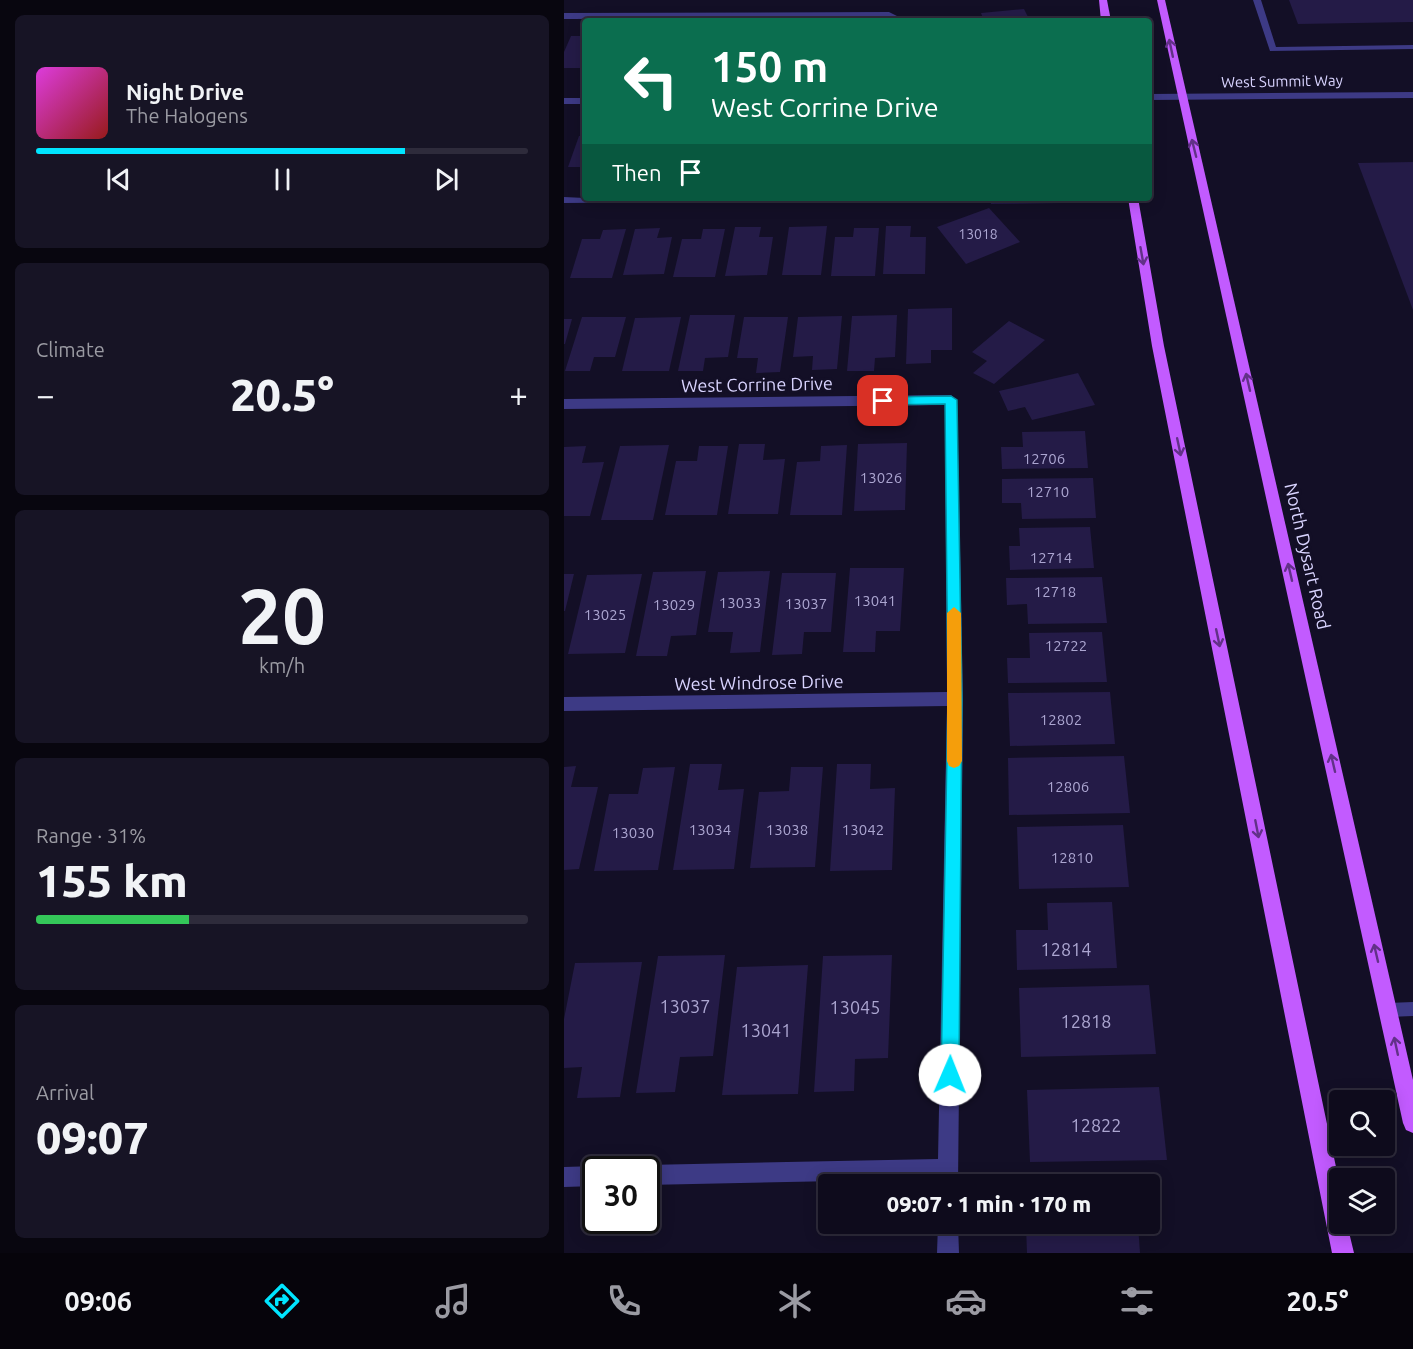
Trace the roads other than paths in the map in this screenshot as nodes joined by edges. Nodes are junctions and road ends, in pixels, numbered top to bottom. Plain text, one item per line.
1 (1103, 0) edge
2 (1161, 0) edge
3 (1257, 0) edge
4 (564, 16) edge
5 (667, 18) edge
6 (762, 18) edge
7 (896, 18) edge
8 (1106, 18) edge
9 (1413, 47) edge
10 (1413, 95) edge
11 (1152, 97) edge
12 (1182, 97) junction
13 (564, 101) edge
14 (582, 101) edge
15 (564, 200) edge
16 (582, 200) edge
17 (1134, 201) edge
18 (564, 404) edge
19 (955, 699) junction
20 (564, 704) edge
21 (1413, 1009) edge
22 (1388, 1010) junction
23 (1413, 1123) edge
24 (949, 1174) edge
25 (660, 1175) edge
26 (582, 1176) edge
27 (818, 1176) edge
28 (564, 1177) edge
29 (948, 1234) edge
30 (948, 1253) edge
31 (1343, 1253) edge

1 - 8 main road
12 -> 2 main road, North Dysart Road
3 - 9 lane
4 - 5 street
6 - 7 street
10 - 12 street, West Summit Way
11 - 12 street, West Summit Way
22 -> 12 main road, North Dysart Road
13 - 14 street
15 - 16 street
17 -> 31 main road
18 - 19 street, West Corrine Drive
19 - 20 street, West Windrose Drive
19 - 24 street
21 - 22 lane
23 -> 22 main road, North Dysart Road
25 - 27 street
26 - 28 street
29 - 30 street

